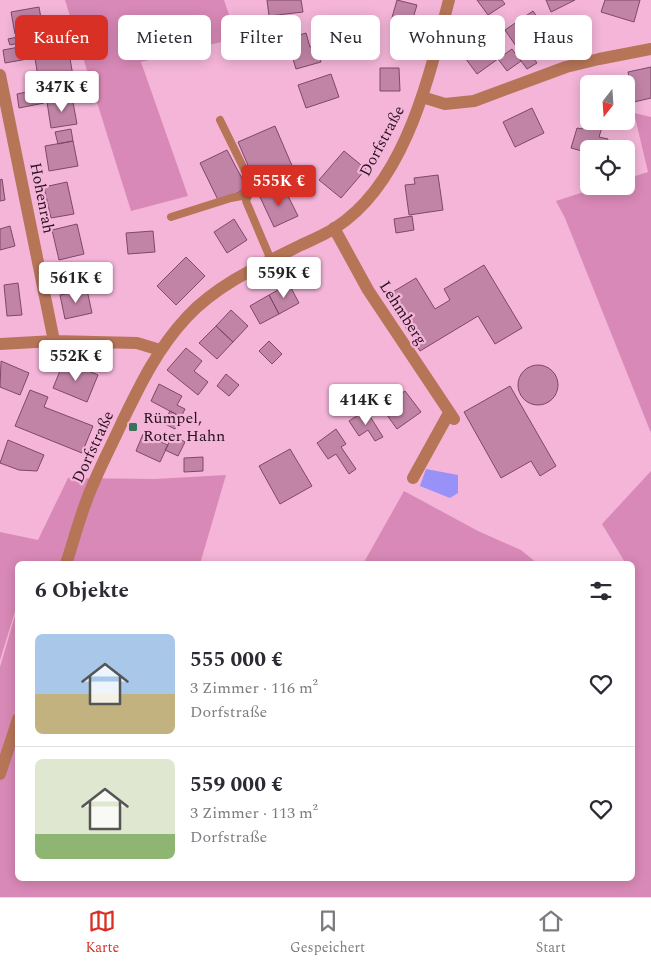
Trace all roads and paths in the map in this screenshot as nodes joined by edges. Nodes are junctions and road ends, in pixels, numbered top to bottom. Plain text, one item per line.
1 (449, 0) edge
2 (651, 49) edge
3 (0, 75) edge
4 (2, 90) edge
5 (422, 97) junction
6 (220, 120) dead end
7 (247, 195) junction
8 (171, 217) dead end
9 (334, 228) junction
10 (271, 260) junction
11 (54, 341) junction
12 (0, 344) edge
13 (160, 350) junction
14 (413, 478) dead end
15 (67, 561) edge
16 (15, 728) edge
17 (0, 774) edge

1 - 5 street, Dorfstraße
2 - 5 street
3 - 4 street, Hohenrah
4 - 11 street, Hohenrah
5 - 9 street, Dorfstraße
6 - 7 lane
7 - 8 lane
7 - 10 lane
9 - 10 street, Dorfstraße
9 - 14 street, Lehmberg
10 - 13 street, Dorfstraße
11 - 12 street
11 - 13 street
13 - 15 street, Dorfstraße
16 - 17 street

